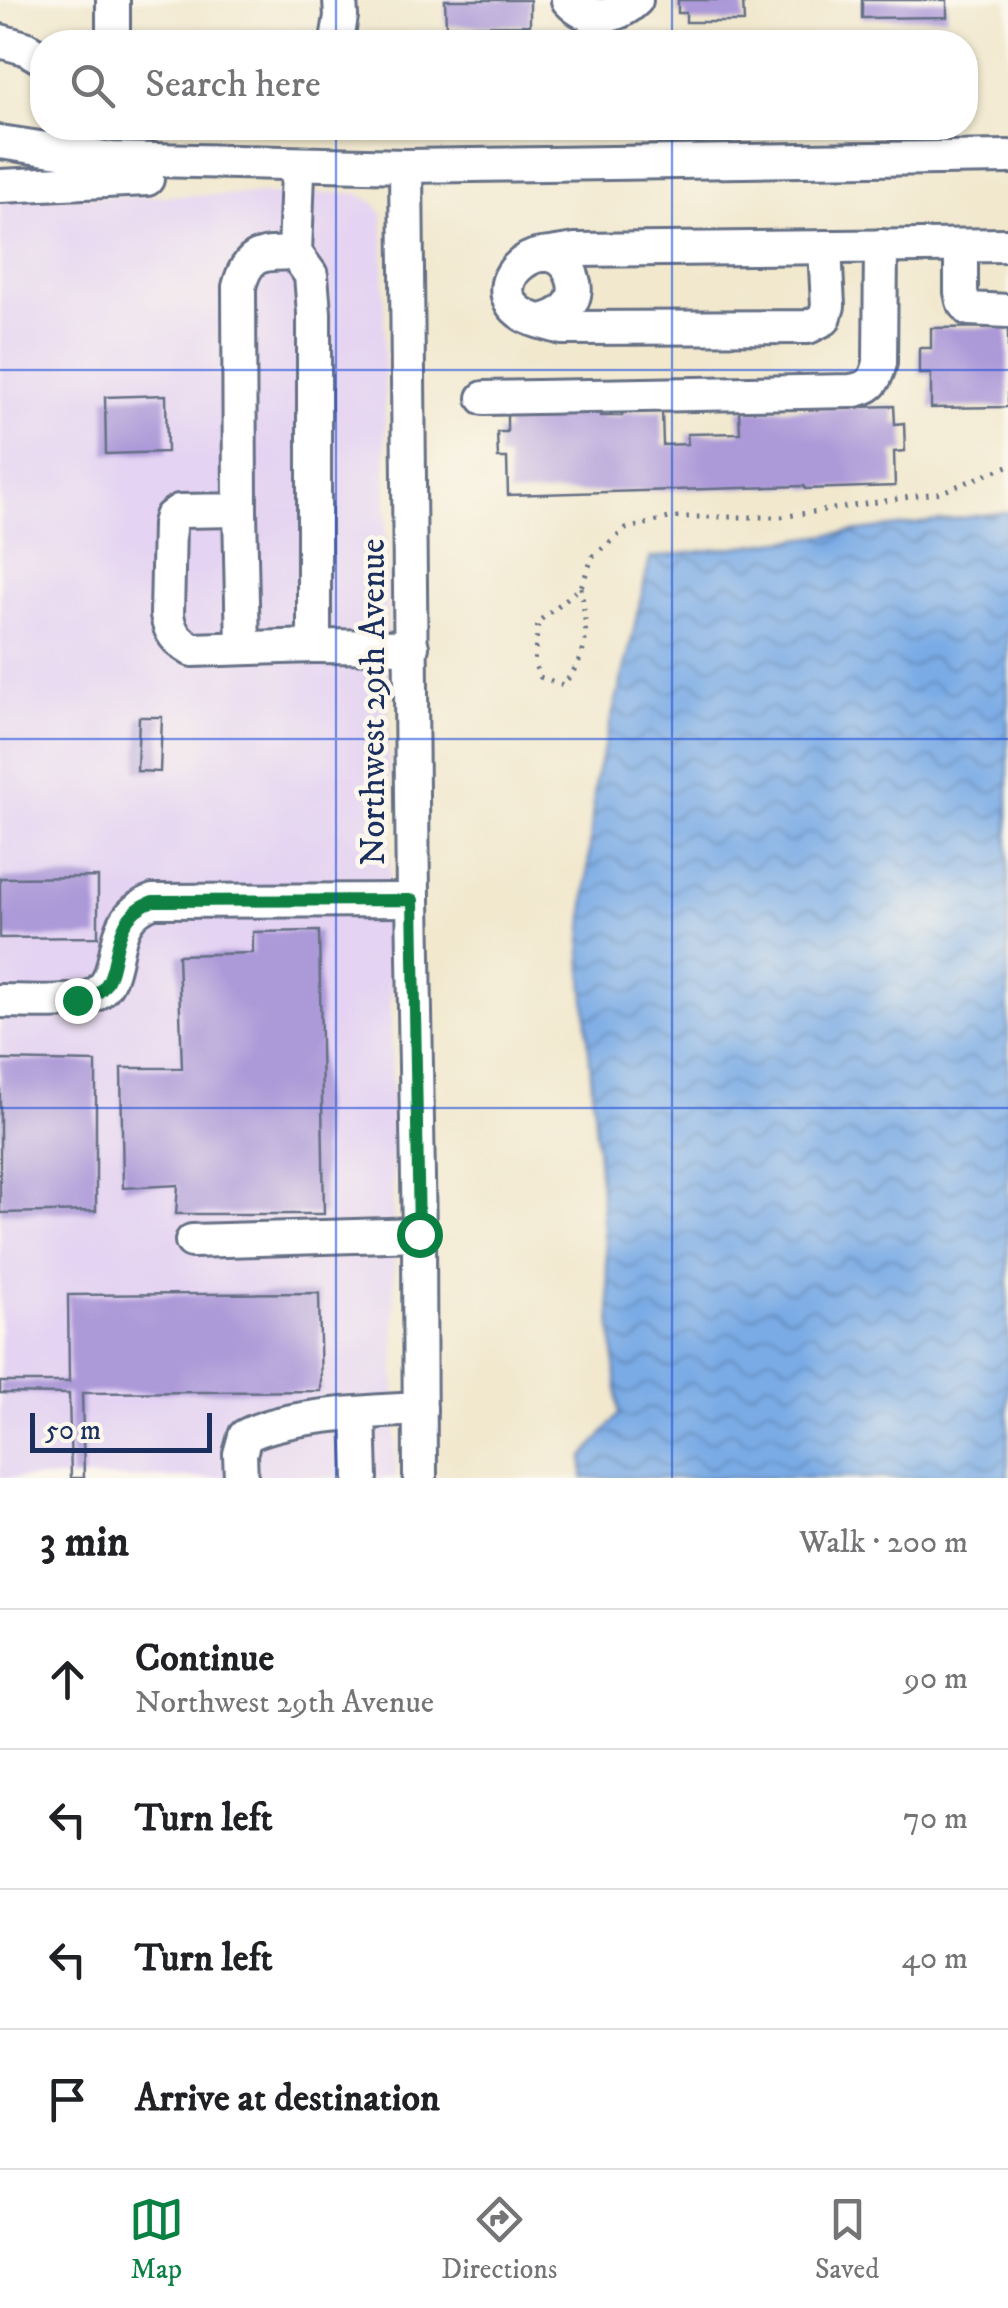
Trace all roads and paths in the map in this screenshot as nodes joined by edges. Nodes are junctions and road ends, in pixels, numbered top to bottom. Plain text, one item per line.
1 (113, 0) edge
2 (340, 0) edge
3 (568, 0) edge
4 (636, 0) edge
5 (113, 30) edge
6 (339, 30) edge
7 (0, 41) edge
8 (30, 50) edge
9 (30, 59) edge
10 (0, 63) edge
11 (0, 142) edge
12 (1008, 157) edge
13 (406, 166) junction
14 (298, 172) junction
15 (0, 186) edge
16 (1008, 245) edge
17 (881, 246) junction
18 (960, 246) junction
19 (825, 247) junction
20 (295, 253) junction
21 (544, 254) junction
22 (1008, 311) edge
23 (539, 321) junction
24 (484, 398) dead end
25 (1008, 466) edge
26 (240, 510) junction
27 (581, 587) junction
28 (314, 646) junction
29 (412, 646) junction
30 (243, 648) junction
31 (413, 900) junction
32 (0, 1001) edge
33 (419, 1234) junction
34 (192, 1241) dead end
35 (420, 1409) junction
36 (360, 1413) junction
37 (242, 1478) edge
38 (361, 1478) edge
39 (420, 1478) edge

1 - 5 street
2 - 6 street
3 - 4 street
7 - 8 street
9 - 10 street
11 - 13 street
12 - 13 street
13 - 14 street
13 - 29 street, Northwest 29th Avenue
14 - 15 street
14 - 20 street
16 - 18 street
17 - 18 street
17 - 19 street
17 - 24 street
18 - 22 street
19 - 21 street
19 - 23 street
20 - 26 street
20 - 28 street
21 - 23 street
21 - 23 street
25 - 27 path
26 - 30 street
26 - 30 street
27 - 27 path
28 - 29 street
28 - 30 street
29 - 31 street, Northwest 29th Avenue
31 - 32 street
31 - 33 street, Northwest 29th Avenue
33 - 34 street
33 - 35 street, Northwest 29th Avenue
35 - 36 street
35 - 39 street, Northwest 29th Avenue
36 - 37 street
36 - 38 street

